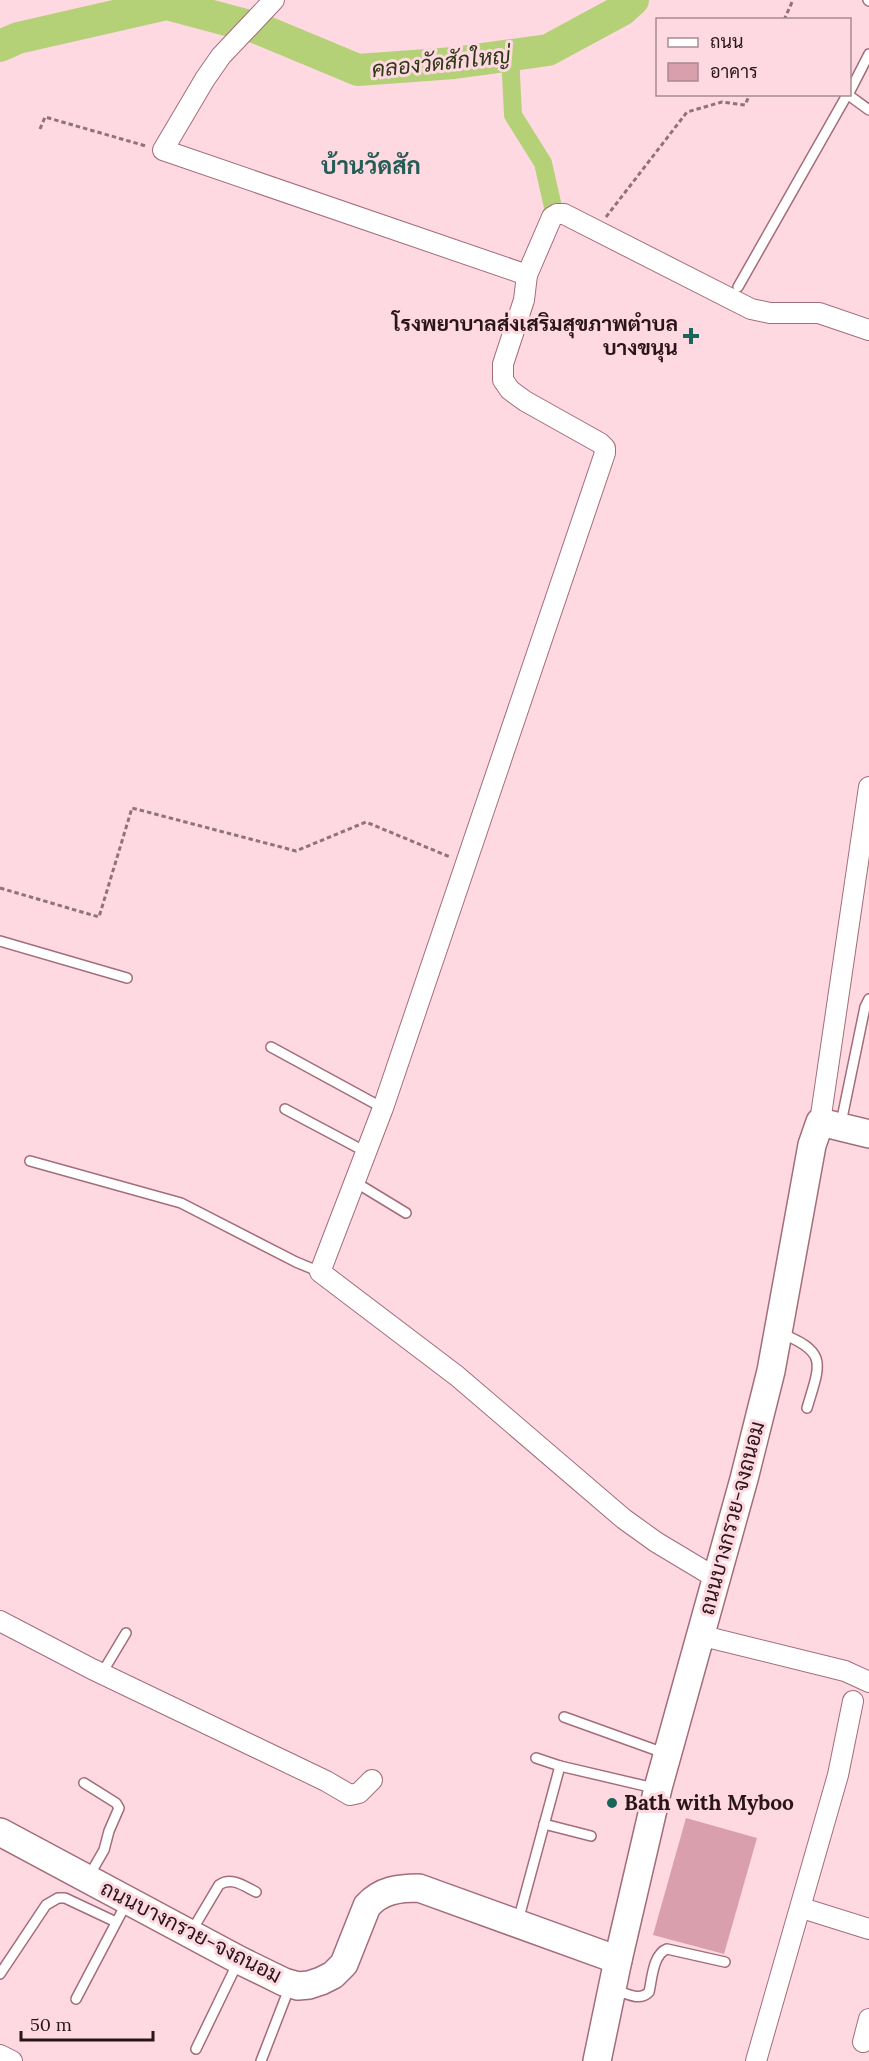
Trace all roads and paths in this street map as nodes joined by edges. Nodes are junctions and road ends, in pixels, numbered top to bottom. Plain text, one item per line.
1 (274, 0) edge
2 (793, 0) edge
3 (785, 18) edge
4 (869, 54) edge
5 (851, 88) edge
6 (749, 96) edge
7 (847, 96) edge
8 (851, 96) edge
9 (869, 110) edge
10 (40, 129) dead end
11 (163, 150) junction
12 (598, 231) junction
13 (527, 275) junction
14 (738, 287) dead end
15 (869, 330) edge
16 (869, 787) edge
17 (467, 864) junction
18 (0, 888) edge
19 (0, 941) edge
20 (127, 978) dead end
21 (869, 999) edge
22 (864, 1038) edge
23 (272, 1047) dead end
24 (383, 1108) junction
25 (285, 1109) dead end
26 (830, 1124) junction
27 (869, 1134) edge
28 (366, 1152) junction
29 (30, 1161) dead end
30 (355, 1182) junction
31 (406, 1213) dead end
32 (320, 1272) junction
33 (780, 1333) junction
34 (807, 1408) dead end
35 (716, 1578) junction
36 (0, 1620) edge
37 (126, 1633) dead end
38 (699, 1635) junction
39 (102, 1673) junction
40 (869, 1682) edge
41 (853, 1701) dead end
42 (564, 1717) dead end
43 (666, 1754) junction
44 (536, 1758) dead end
45 (560, 1766) junction
46 (372, 1780) dead end
47 (84, 1784) dead end
48 (658, 1788) junction
49 (544, 1824) junction
50 (0, 1832) edge
51 (591, 1836) dead end
52 (88, 1878) junction
53 (256, 1892) dead end
54 (801, 1908) junction
55 (122, 1911) junction
56 (517, 1923) junction
57 (869, 1929) edge
58 (190, 1934) junction
59 (239, 1960) junction
60 (618, 1960) junction
61 (725, 1962) dead end
62 (0, 1974) edge
63 (291, 1984) junction
64 (612, 1988) junction
65 (76, 1999) dead end
66 (869, 2019) edge
67 (863, 2042) dead end
68 (196, 2049) dead end
69 (0, 2055) edge
70 (12, 2061) edge
71 (261, 2061) edge
72 (597, 2061) edge
73 (756, 2061) edge

1 - 11 street
2 - 3 path
4 - 5 lane
6 - 12 path
7 - 14 lane
8 - 9 lane
10 - 11 path
11 - 13 street
12 - 13 street
12 - 15 street
13 - 17 street
16 - 26 street
17 - 18 path
17 - 24 street
19 - 20 lane
21 - 22 lane
22 - 26 lane
23 - 24 lane
24 - 28 street
25 - 28 lane
26 - 27 street
26 - 33 street, ถนนบางกรวย-จงถนอม
28 - 30 street
29 - 32 lane
30 - 31 lane
30 - 32 street
32 - 35 street
33 - 34 lane
33 - 35 street, ถนนบางกรวย-จงถนอม
35 - 38 street, ถนนบางกรวย-จงถนอม
36 - 39 street
37 - 39 lane
38 - 40 street
38 - 43 street, ถนนบางกรวย-จงถนอม
39 - 46 street
41 - 54 street
42 - 43 lane
43 - 48 street, ถนนบางกรวย-จงถนอม
44 - 45 lane
45 - 48 lane
45 - 49 lane
47 - 52 lane
48 - 60 street, ถนนบางกรวย-จงถนอม
49 - 51 lane
49 - 56 lane
50 - 52 street, ถนนบางกรวย-จงถนอม
52 - 55 street, ถนนบางกรวย-จงถนอม
53 - 58 lane
54 - 57 street
54 - 73 street
55 - 58 street, ถนนบางกรวย-จงถนอม
55 - 62 lane
55 - 65 lane
56 - 60 street, ถนนบางกรวย-จงถนอม
56 - 63 street, ถนนบางกรวย-จงถนอม
58 - 59 street, ถนนบางกรวย-จงถนอม
59 - 63 street, ถนนบางกรวย-จงถนอม
59 - 68 lane
60 - 64 street, ถนนบางกรวย-จงถนอม
61 - 64 lane
63 - 71 lane
64 - 72 street, ถนนบางกรวย-จงถนอม
66 - 67 street
69 - 70 street

